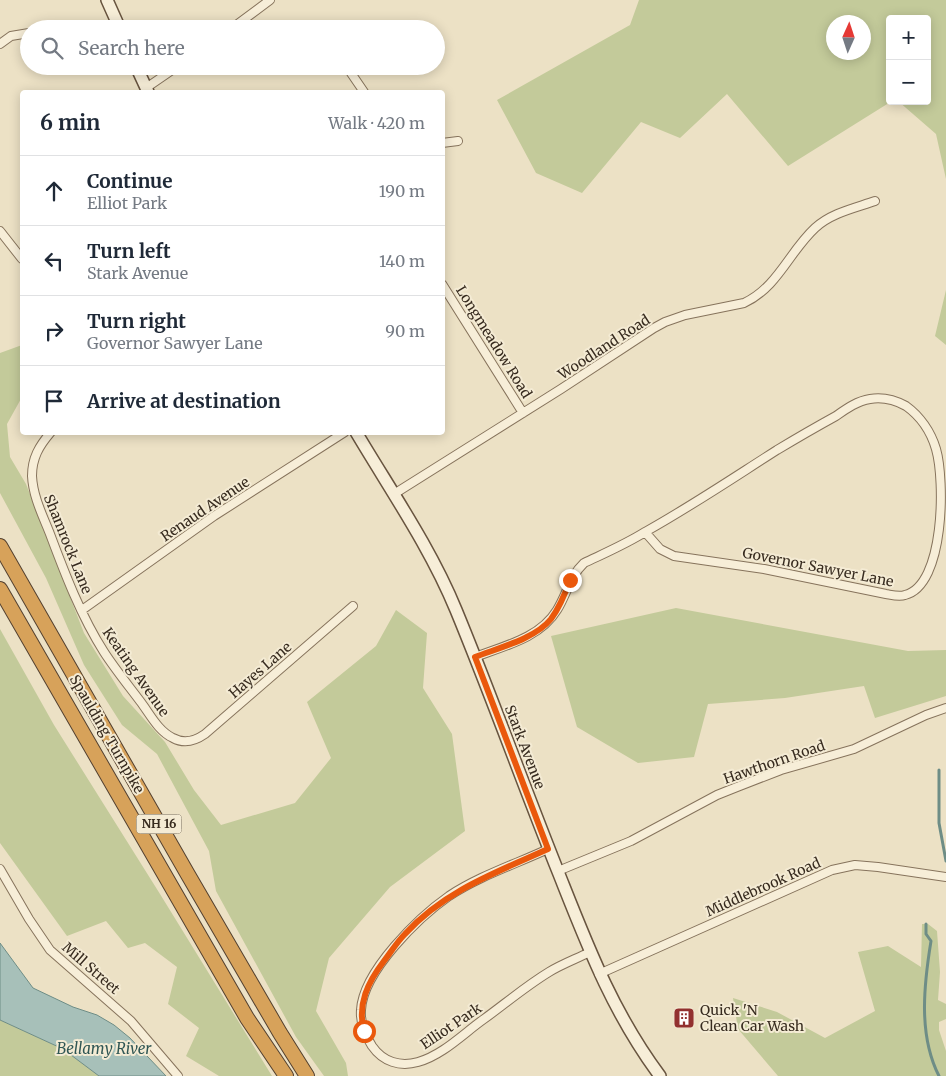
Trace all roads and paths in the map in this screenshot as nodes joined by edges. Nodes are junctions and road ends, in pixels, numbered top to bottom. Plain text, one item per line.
1 (107, 0) edge
2 (270, 0) edge
3 (116, 20) edge
4 (243, 20) edge
5 (20, 34) edge
6 (0, 44) edge
7 (140, 75) edge
8 (166, 75) edge
9 (352, 75) edge
10 (147, 90) edge
11 (363, 90) edge
12 (458, 141) dead end
13 (445, 143) edge
14 (875, 201) dead end
15 (0, 232) edge
16 (20, 257) edge
17 (445, 289) edge
18 (524, 413) junction
19 (49, 435) edge
20 (340, 435) edge
21 (358, 435) edge
22 (394, 494) junction
23 (646, 532) junction
24 (0, 546) edge
25 (0, 589) edge
26 (353, 606) dead end
27 (82, 610) junction
28 (475, 657) junction
29 (946, 708) edge
30 (178, 740) joint
31 (548, 849) junction
32 (0, 869) edge
33 (558, 872) junction
34 (946, 877) edge
35 (590, 952) junction
36 (599, 974) junction
37 (178, 1076) edge
38 (286, 1076) edge
39 (307, 1076) edge
40 (660, 1076) edge

1 - 3 main road
2 - 4 street
5 - 6 street
7 - 10 main road
8 - 10 street
9 - 11 street
12 - 13 street
14 - 18 street, Woodland Road
15 - 16 street
17 - 18 street, Longmeadow Road
18 - 22 street, Woodland Road
19 - 27 street, Shamrock Lane
20 - 27 street, Renaud Avenue
21 - 22 main road, Stark Avenue
22 - 28 main road, Stark Avenue
23 - 23 street, Governor Sawyer Lane
23 - 28 street, Governor Sawyer Lane
24 - 39 highway, Spaulding Turnpike / NH 16
25 - 38 highway, Spaulding Turnpike / NH 16
26 - 30 street, Hayes Lane
27 - 30 street, Keating Avenue
28 - 31 main road, Stark Avenue
29 - 33 street, Hawthorn Road
31 - 33 main road, Stark Avenue
31 - 35 street, Elliot Park
32 - 37 street, Mill Street
33 - 35 main road, Stark Avenue
34 - 36 street, Middlebrook Road
35 - 36 main road, Stark Avenue
36 - 40 main road, Stark Avenue

